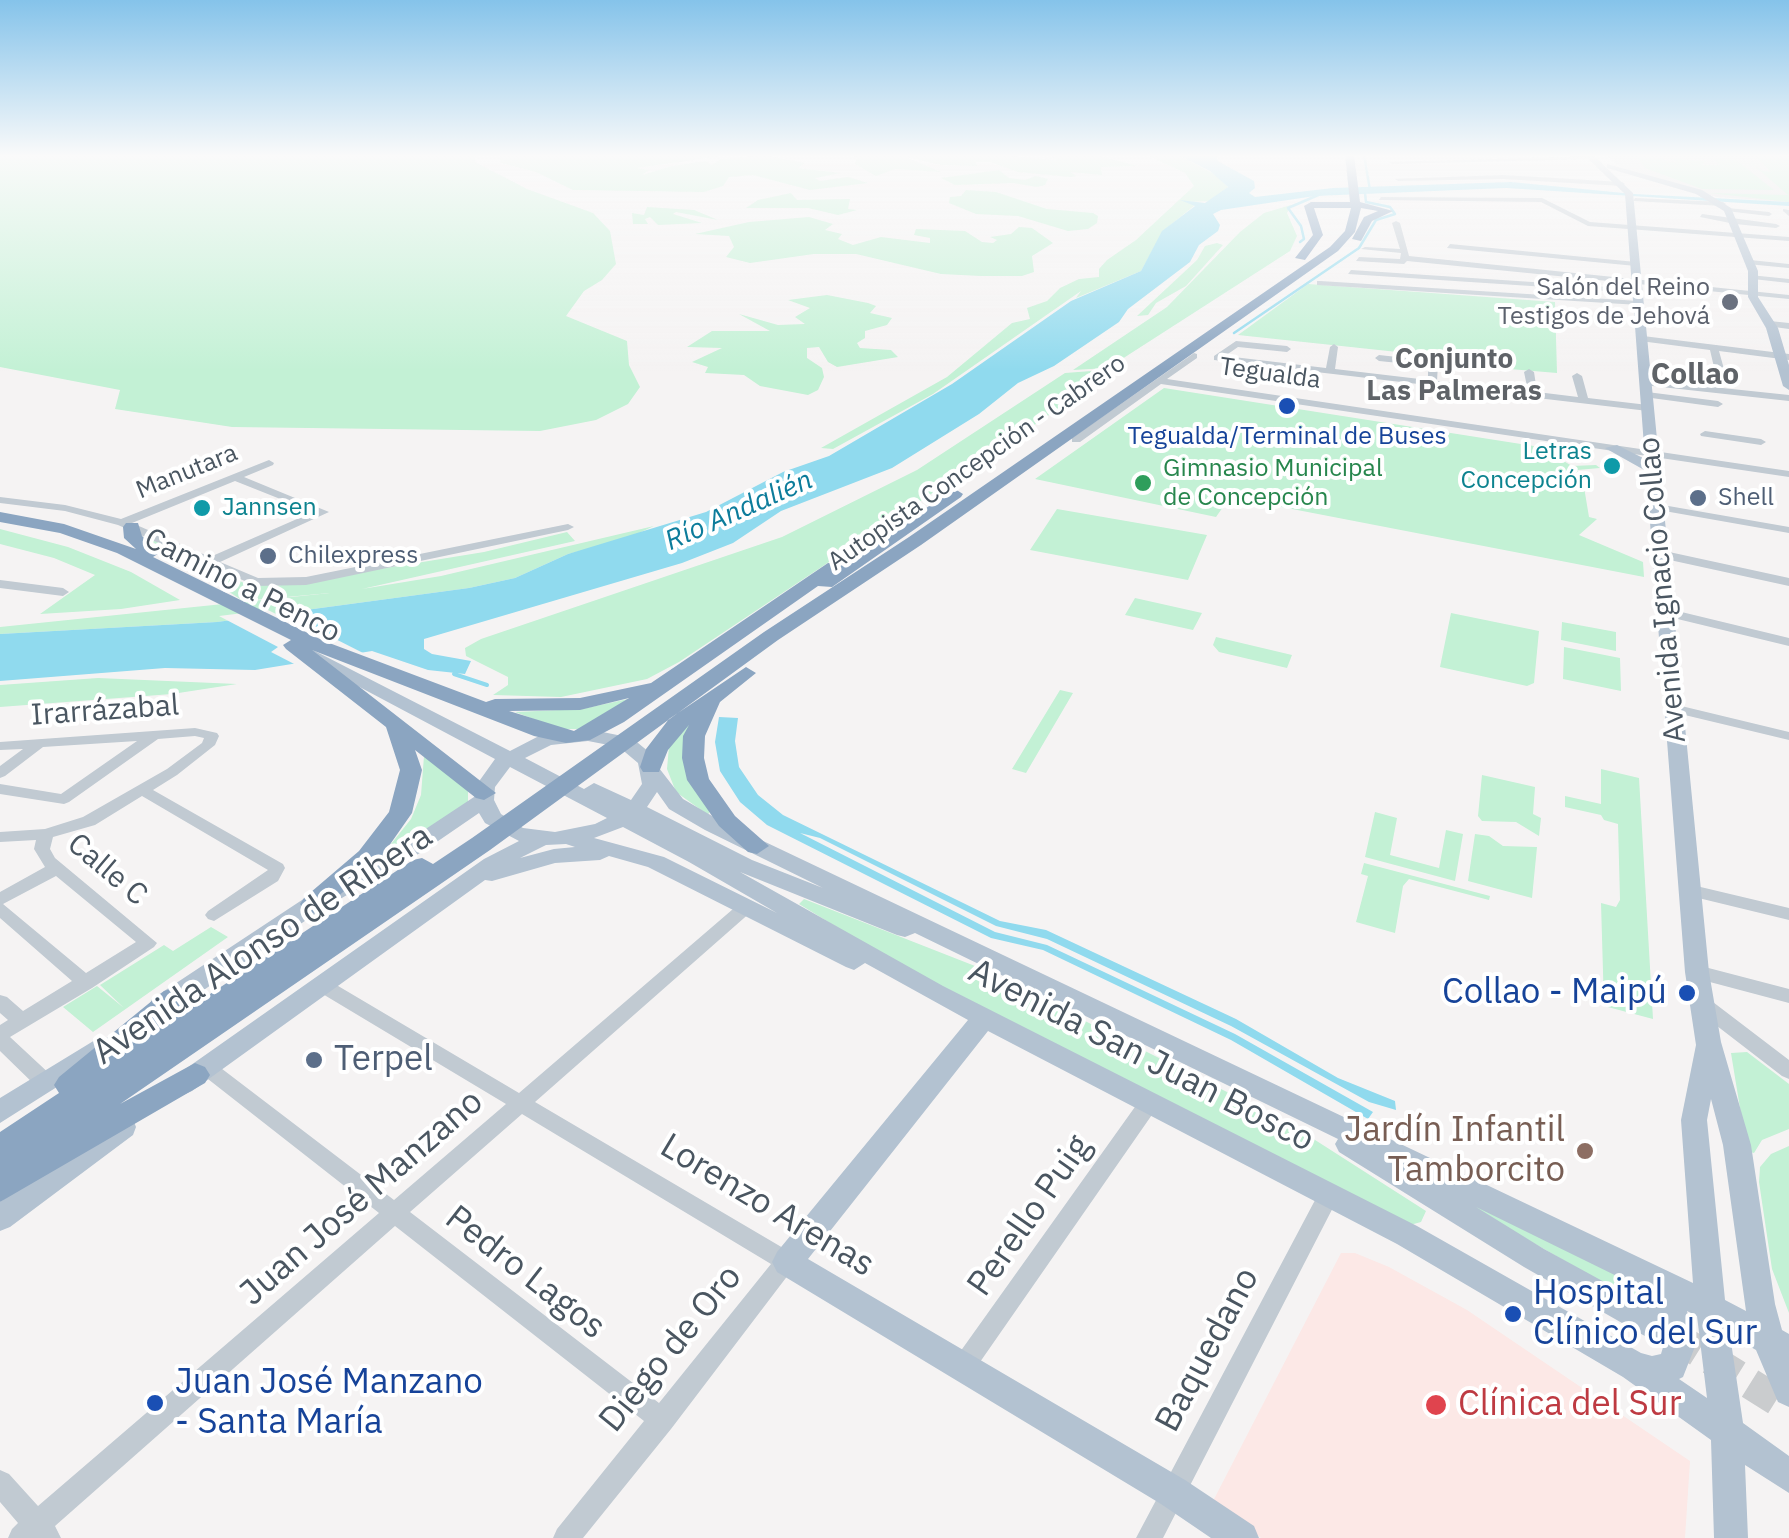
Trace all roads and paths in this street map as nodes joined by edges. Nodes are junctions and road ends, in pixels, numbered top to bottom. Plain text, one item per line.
1 (1315, 227) edge
2 (1352, 227) edge
3 (1364, 227) edge
4 (1397, 227) edge
5 (1629, 227) edge
6 (1632, 227) junction
7 (1738, 227) edge
8 (1741, 235) junction
9 (1789, 239) edge
10 (1450, 246) dead end
11 (1365, 249) dead end
12 (1405, 257) junction
13 (1359, 260) dead end
14 (1750, 262) junction
15 (1302, 264) junction
16 (1636, 264) junction
17 (1789, 266) edge
18 (1351, 272) dead end
19 (1408, 276) junction
20 (1753, 277) junction
21 (1789, 281) edge
22 (1320, 283) dead end
23 (1638, 291) junction
24 (1752, 293) junction
25 (1789, 297) edge
26 (1262, 298) junction
27 (1770, 324) junction
28 (1789, 326) edge
29 (1642, 339) junction
30 (1334, 347) dead end
31 (1714, 348) junction
32 (1194, 356) joint
33 (1784, 356) edge
34 (1283, 366) junction
35 (1480, 368) dead end
36 (1330, 371) junction
37 (1529, 372) dead end
38 (1377, 376) junction
39 (1578, 376) dead end
40 (1160, 380) junction
41 (1722, 380) dead end
42 (1432, 382) junction
43 (1789, 386) edge
44 (1482, 388) junction
45 (1533, 395) junction
46 (1647, 395) junction
47 (1789, 398) edge
48 (1584, 401) junction
49 (1718, 404) dead end
50 (1705, 434) dead end
51 (1732, 438) junction
52 (1076, 440) joint
53 (1761, 442) dead end
54 (1612, 448) joint
55 (1653, 462) junction
56 (269, 464) dead end
57 (1736, 466) junction
58 (1789, 474) edge
59 (235, 477) junction
60 (986, 490) junction
61 (0, 500) edge
62 (1657, 506) junction
63 (0, 520) edge
64 (127, 525) junction
65 (568, 527) dead end
66 (1789, 530) edge
67 (906, 536) junction
68 (1660, 554) junction
69 (210, 562) junction
70 (1789, 582) edge
71 (0, 584) edge
72 (198, 587) junction
73 (63, 592) dead end
74 (1665, 612) junction
75 (1789, 642) edge
76 (307, 646) junction
77 (668, 680) junction
78 (375, 682) junction
79 (727, 687) junction
80 (1673, 708) junction
81 (459, 716) junction
82 (392, 721) junction
83 (154, 735) junction
84 (583, 736) junction
85 (1789, 736) edge
86 (38, 743) junction
87 (0, 746) edge
88 (652, 770) junction
89 (0, 772) edge
90 (561, 779) junction
91 (0, 789) edge
92 (143, 790) junction
93 (485, 802) junction
94 (46, 834) junction
95 (0, 837) edge
96 (551, 839) junction
97 (757, 846) junction
98 (703, 852) junction
99 (642, 857) junction
100 (57, 868) junction
101 (1688, 890) junction
102 (444, 898) junction
103 (0, 899) edge
104 (314, 904) junction
105 (746, 907) junction
106 (0, 909) edge
107 (1789, 914) edge
108 (214, 915) dead end
109 (998, 962) junction
110 (1698, 972) junction
111 (86, 982) junction
112 (322, 985) junction
113 (934, 992) junction
114 (1789, 996) edge
115 (174, 998) junction
116 (0, 1002) edge
117 (1702, 1004) junction
118 (984, 1018) junction
119 (22, 1021) junction
120 (0, 1037) edge
121 (1708, 1042) junction
122 (200, 1071) junction
123 (1789, 1071) edge
124 (46, 1082) junction
125 (1285, 1101) junction
126 (521, 1103) junction
127 (1149, 1103) junction
128 (0, 1112) edge
129 (0, 1140) edge
130 (0, 1148) edge
131 (0, 1169) edge
132 (0, 1188) edge
133 (1329, 1194) junction
134 (395, 1213) junction
135 (0, 1218) edge
136 (787, 1262) junction
137 (1643, 1274) junction
138 (1714, 1311) junction
139 (1654, 1325) tunnel mouth
140 (1718, 1346) junction
141 (1782, 1351) edge
142 (1634, 1366) junction
143 (963, 1367) junction
144 (1789, 1391) edge
145 (662, 1420) junction
146 (1727, 1429) junction
147 (1789, 1476) edge
148 (0, 1483) edge
149 (1173, 1492) junction
150 (35, 1534) edge
151 (566, 1538) edge
152 (1149, 1538) edge
153 (1242, 1538) edge
154 (1731, 1538) edge

1 - 15 highway
2 - 15 highway, Autopista Concepción - Cabrero
3 - 15 highway
4 - 12 street
5 - 6 street
6 - 8 street
6 - 16 main road, Avenida Ignacio Collao
7 - 8 main road
8 - 9 street
8 - 14 main road
10 - 16 street
11 - 12 street
12 - 13 street
12 - 19 street
12 - 23 street
14 - 17 street
14 - 20 main road
15 - 26 highway, Autopista Concepción - Cabrero
15 - 67 highway, Autopista Concepción - Cabrero
16 - 23 main road, Avenida Ignacio Collao
18 - 19 street
19 - 23 street
20 - 21 street
20 - 24 main road
22 - 23 street
23 - 24 street
23 - 29 main road, Avenida Ignacio Collao
24 - 25 street
24 - 27 main road
26 - 32 highway
26 - 60 highway, Autopista Concepción - Cabrero
27 - 28 street
27 - 33 main road
29 - 31 street
29 - 46 main road, Avenida Ignacio Collao
30 - 36 street
31 - 33 street
31 - 41 street
32 - 40 street
33 - 43 main road
34 - 34 street
34 - 36 street
35 - 44 street
36 - 38 street
37 - 45 street
38 - 42 street
38 - 42 street
39 - 48 street
40 - 52 street
40 - 54 street, Tegualda
42 - 44 street
44 - 45 street
45 - 48 street
46 - 47 street
46 - 48 street
46 - 49 street
46 - 55 main road, Avenida Ignacio Collao
50 - 51 street
51 - 53 street
51 - 57 street
52 - 60 highway
54 - 55 main road
55 - 57 street
55 - 62 main road, Avenida Ignacio Collao
56 - 59 street, Manutara
57 - 58 street
59 - 64 street, Manutara
59 - 69 street
60 - 67 highway, Autopista Concepción - Cabrero
61 - 64 street
62 - 66 street
62 - 68 main road, Avenida Ignacio Collao
63 - 72 highway, Camino a Penco
64 - 69 street
64 - 72 highway
65 - 69 street
67 - 77 highway
67 - 79 highway
67 - 90 highway, Autopista Concepción - Cabrero
68 - 70 street
68 - 74 main road, Avenida Ignacio Collao
71 - 73 street
72 - 76 highway, Camino a Penco
74 - 75 street
74 - 80 main road, Avenida Ignacio Collao
76 - 78 highway
76 - 78 highway
77 - 81 highway
77 - 84 highway
78 - 81 highway
78 - 81 main road
78 - 82 highway
79 - 88 highway
79 - 97 highway
80 - 85 street
80 - 101 main road, Avenida Ignacio Collao
81 - 84 highway
81 - 98 main road
82 - 93 highway
82 - 104 highway
83 - 86 street, Irarrázabal
83 - 91 street
83 - 92 street, Irarrázabal
84 - 88 main road
84 - 93 main road
86 - 87 street, Irarrázabal
86 - 89 street
88 - 96 main road
88 - 97 main road, Avenida San Juan Bosco
90 - 130 highway, Avenida Alonso de Ribera
90 - 131 highway, Avenida Alonso de Ribera
92 - 94 street
92 - 108 street
93 - 96 main road
93 - 104 main road
94 - 95 street
94 - 100 street, Calle C
96 - 99 main road, Avenida San Juan Bosco
96 - 102 main road
97 - 109 main road, Avenida San Juan Bosco
98 - 109 main road, Avenida San Juan Bosco
98 - 113 main road, Avenida San Juan Bosco
99 - 102 main road
99 - 105 main road, Avenida San Juan Bosco
100 - 103 street
100 - 111 street, Calle C
101 - 107 street
101 - 110 main road, Avenida Ignacio Collao
102 - 112 main road
104 - 115 main road
105 - 113 main road, Avenida San Juan Bosco
105 - 126 street, Juan José Manzano
106 - 111 street
109 - 125 main road, Avenida San Juan Bosco
110 - 114 street
110 - 117 main road, Avenida Ignacio Collao
111 - 119 street
112 - 122 main road
112 - 126 street, Lorenzo Arenas
113 - 118 main road, Avenida San Juan Bosco
115 - 124 main road
115 - 129 highway
116 - 119 street
117 - 121 main road, Avenida Ignacio Collao
117 - 123 street
118 - 127 main road, Avenida San Juan Bosco
118 - 136 main road, Diego de Oro
119 - 120 street
120 - 124 street
121 - 138 main road, Avenida Ignacio Collao
121 - 141 main road, Avenida Ignacio Collao
122 - 132 highway
122 - 134 street, Pedro Lagos
122 - 135 main road
124 - 128 main road
125 - 137 main road, Avenida San Juan Bosco
125 - 139 main road
126 - 134 street, Juan José Manzano
126 - 136 street, Lorenzo Arenas
127 - 133 main road, Avenida San Juan Bosco
127 - 143 street, Perello Puig
133 - 142 main road, Avenida San Juan Bosco
133 - 149 street, Baquedano
134 - 145 street, Pedro Lagos
134 - 150 street, Juan José Manzano
136 - 143 main road, Lorenzo Arenas
136 - 145 street, Diego de Oro
137 - 138 main road, Avenida San Juan Bosco
137 - 142 main road
138 - 140 main road, Avenida Ignacio Collao
138 - 141 main road, Avenida San Juan Bosco
140 - 141 main road
140 - 146 main road, Avenida Ignacio Collao
141 - 144 main road, Avenida Ignacio Collao
142 - 146 main road, Avenida San Juan Bosco
143 - 149 main road, Lorenzo Arenas
145 - 151 street, Diego de Oro
146 - 147 main road, Avenida San Juan Bosco
146 - 154 main road, Avenida Ignacio Collao
148 - 150 street
149 - 152 street, Baquedano
149 - 153 main road, Lorenzo Arenas

